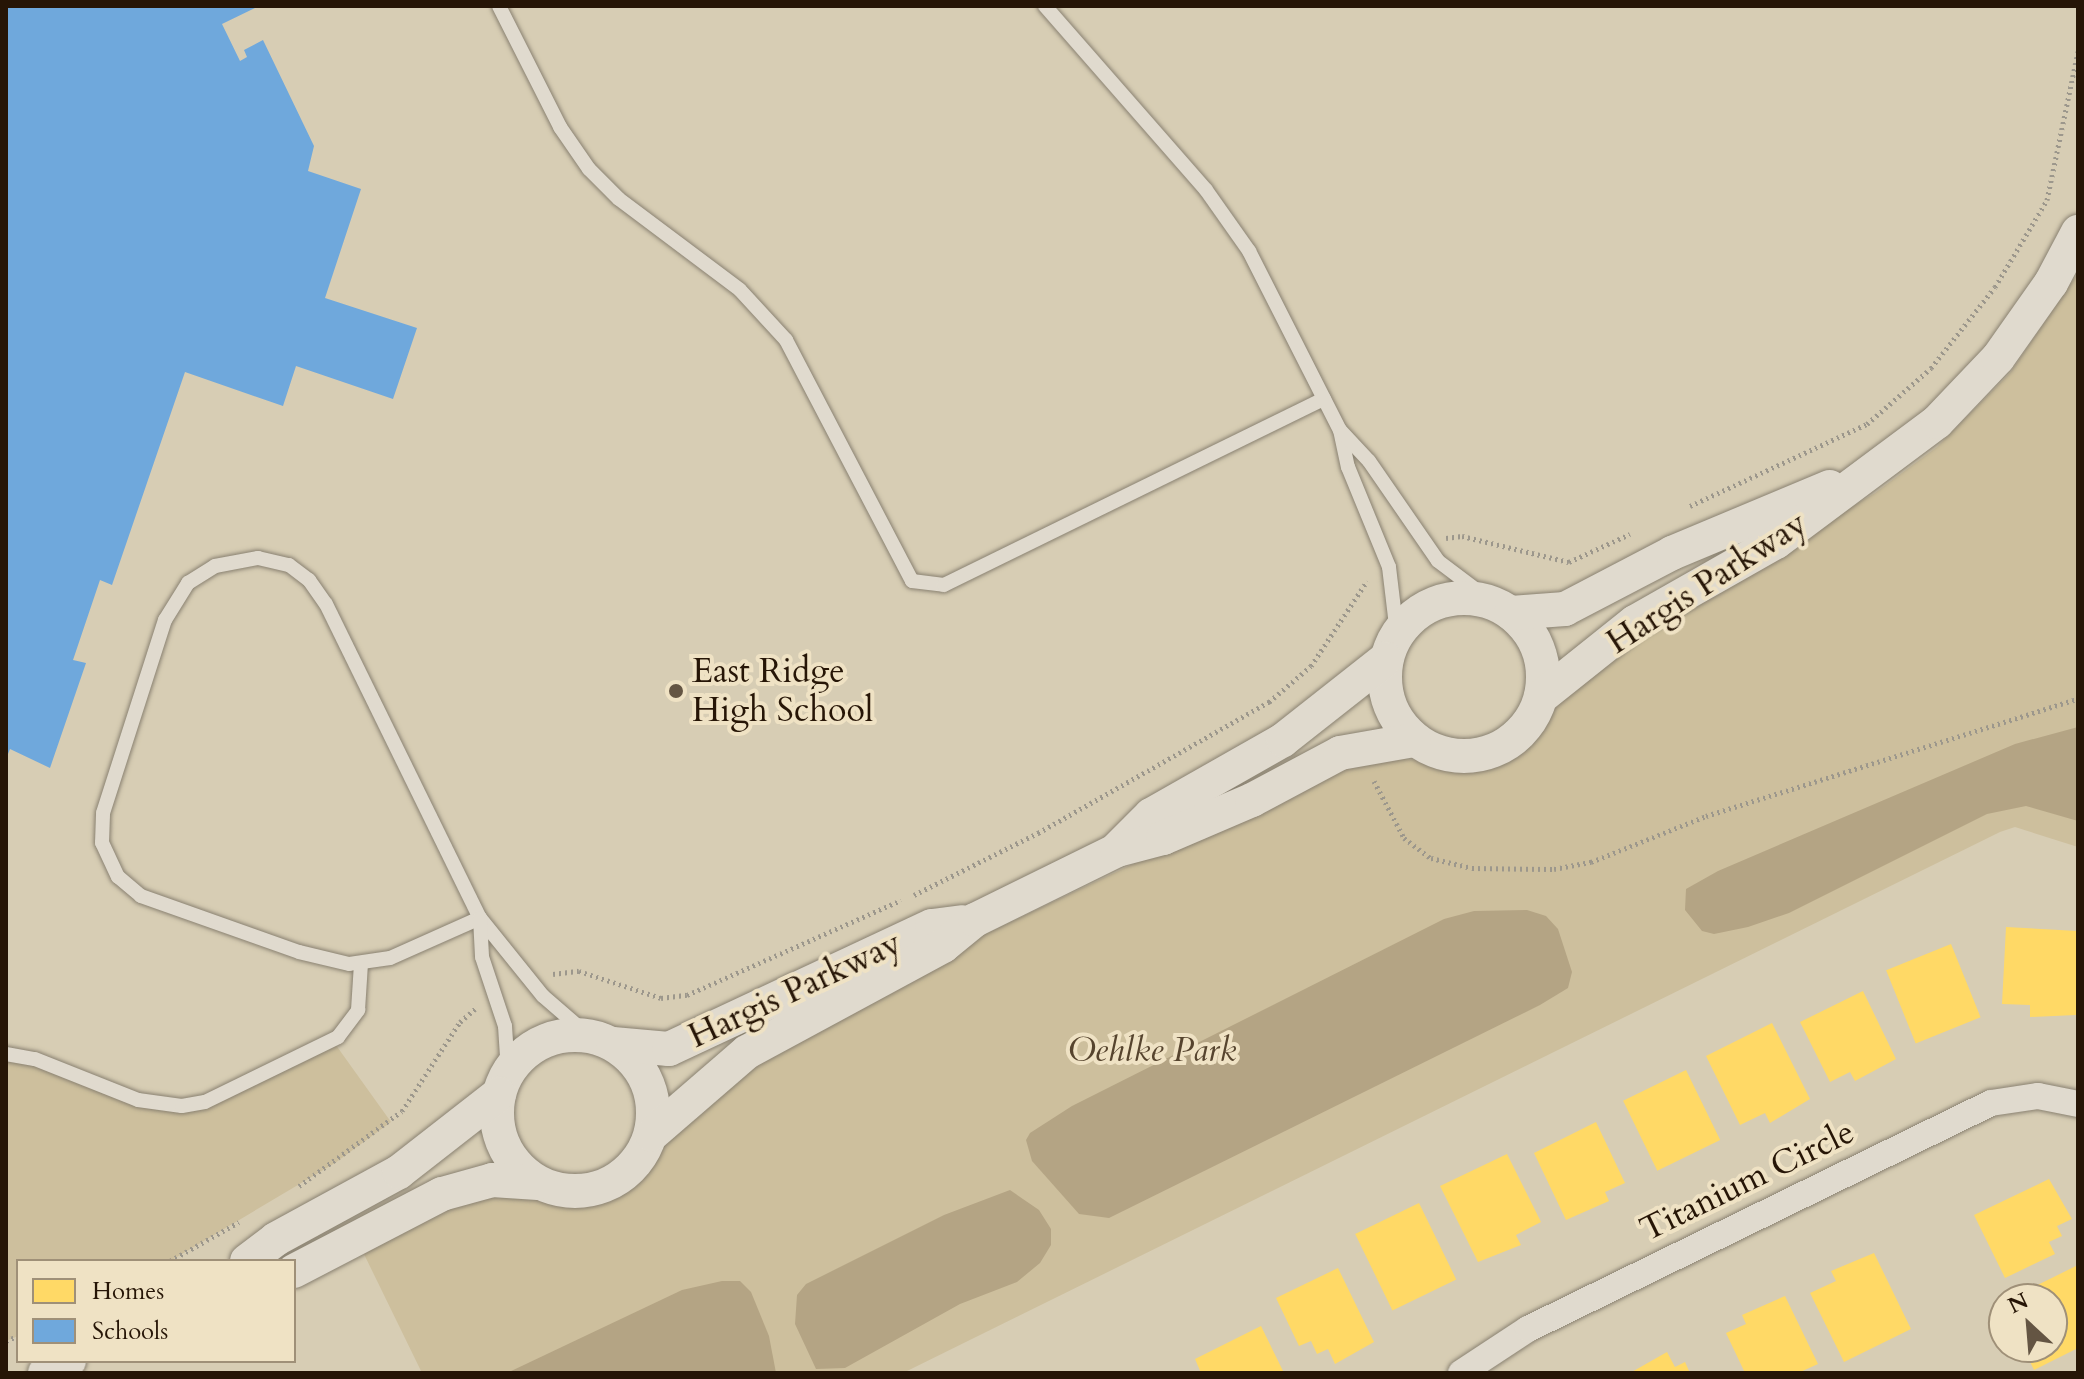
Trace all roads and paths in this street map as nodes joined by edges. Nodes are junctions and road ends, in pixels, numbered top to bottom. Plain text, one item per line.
1 (499, 6) edge
2 (1045, 6) edge
3 (2078, 51) edge
4 (2078, 232) edge
5 (1324, 399) junction
6 (1340, 430) junction
7 (1875, 470) junction
8 (1683, 510) dead end
9 (1640, 529) dead end
10 (1445, 538) dead end
11 (1376, 573) dead end
12 (1503, 608) junction
13 (1392, 646) junction
14 (1541, 697) junction
15 (2078, 699) edge
16 (1414, 740) junction
17 (1368, 768) dead end
18 (1117, 850) junction
19 (480, 918) junction
20 (975, 920) junction
21 (361, 964) junction
22 (562, 969) dead end
23 (482, 1006) dead end
24 (600, 1040) junction
25 (6, 1054) edge
26 (504, 1083) junction
27 (2078, 1104) edge
28 (652, 1134) junction
29 (538, 1183) junction
30 (288, 1192) dead end
31 (243, 1219) dead end
32 (173, 1259) edge
33 (250, 1259) edge
34 (296, 1270) edge
35 (65, 1363) edge
36 (45, 1373) edge
37 (1461, 1373) edge

1 - 5 lane
2 - 5 lane
3 - 8 path
4 - 7 street, Hargis Parkway
5 - 6 lane
6 - 12 lane
6 - 13 lane
7 - 12 street, Hargis Parkway
7 - 14 street, Hargis Parkway
9 - 10 path
11 - 22 path
12 - 13 street
12 - 14 street
13 - 16 street
13 - 18 street, Hargis Parkway
14 - 16 street
15 - 17 path
16 - 18 street, Hargis Parkway
18 - 20 street, Hargis Parkway
19 - 21 lane
19 - 21 lane
19 - 24 lane
19 - 26 lane
20 - 24 street, Hargis Parkway
20 - 28 street, Hargis Parkway
21 - 25 lane
23 - 30 path
24 - 26 street
24 - 28 street
26 - 29 street
26 - 33 street
27 - 37 street, Titanium Circle
28 - 29 street
29 - 34 street
31 - 32 path
35 - 36 street

